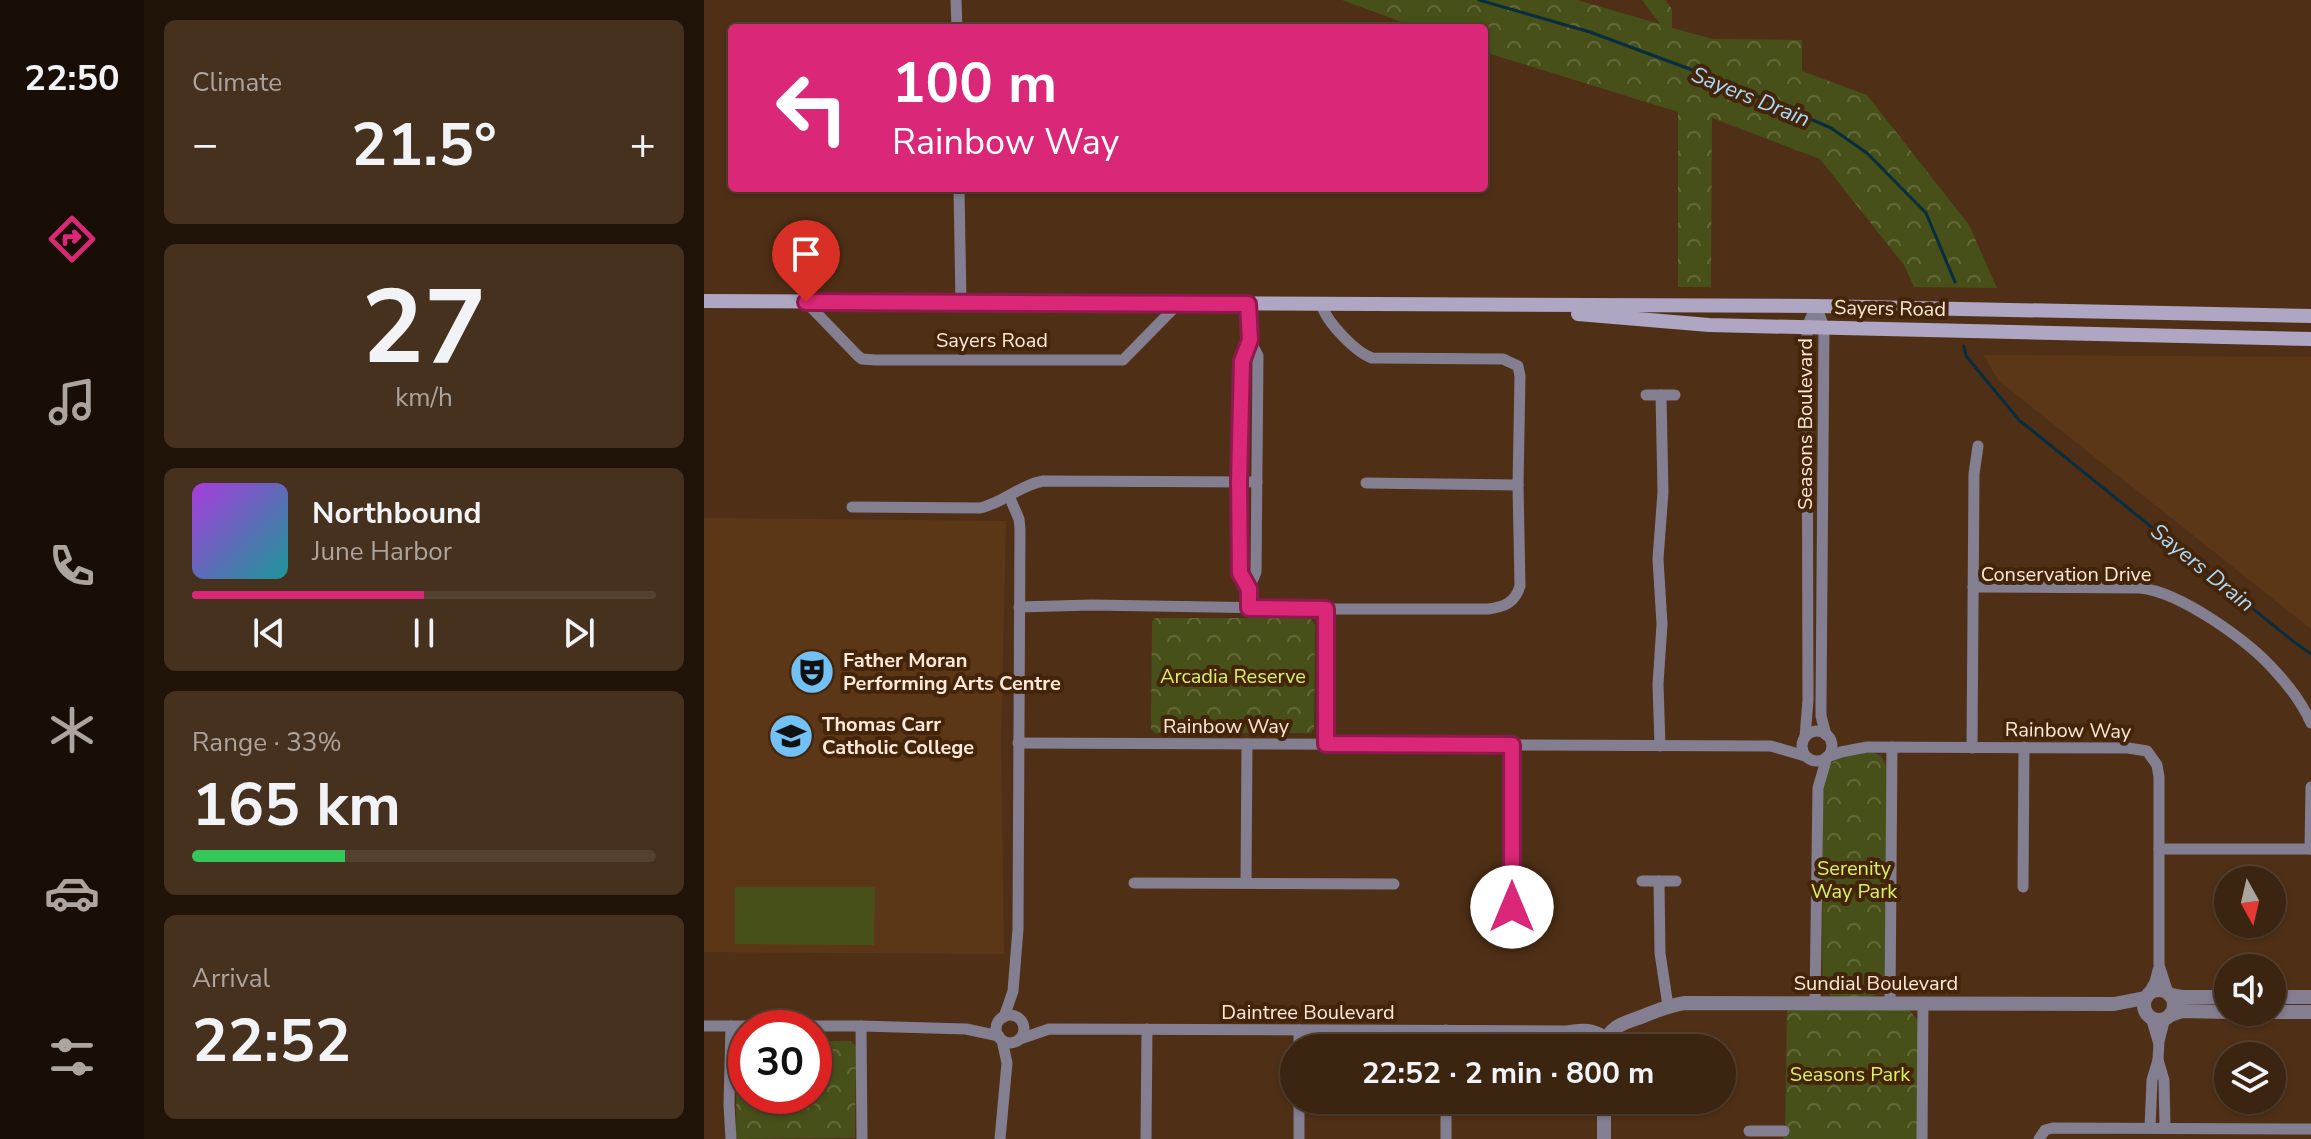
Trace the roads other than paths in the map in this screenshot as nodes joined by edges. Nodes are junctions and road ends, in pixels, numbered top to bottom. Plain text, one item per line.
1 (956, 0) edge
2 (957, 24) edge
3 (959, 192) edge
4 (704, 301) edge
5 (806, 302) junction
6 (961, 303) junction
7 (1178, 304) junction
8 (1248, 304) junction
9 (1322, 306) junction
10 (1470, 306) junction
11 (1816, 306) junction
12 (2148, 312) junction
13 (2311, 316) edge
14 (1807, 327) junction
15 (1824, 327) junction
16 (2149, 336) junction
17 (2311, 339) edge
18 (1250, 340) junction
19 (1646, 395) dead end
20 (1661, 395) junction
21 (1675, 395) dead end
22 (1978, 446) dead end
23 (1239, 482) junction
24 (1257, 482) junction
25 (1366, 483) dead end
26 (1518, 485) junction
27 (1009, 496) junction
28 (852, 507) dead end
29 (1973, 587) junction
30 (1249, 589) junction
31 (1019, 607) junction
32 (1249, 608) junction
33 (1326, 609) junction
34 (2311, 723) edge
35 (1805, 737) junction
36 (1828, 737) junction
37 (1018, 743) junction
38 (1247, 744) junction
39 (1326, 744) junction
40 (1512, 745) junction
41 (1660, 746) junction
42 (1771, 746) junction
43 (1867, 747) junction
44 (1892, 747) junction
45 (2024, 747) junction
46 (1972, 748) junction
47 (1806, 757) junction
48 (1827, 757) junction
49 (2311, 787) edge
50 (1818, 788) junction
51 (2159, 849) junction
52 (2310, 849) edge
53 (1642, 881) dead end
54 (1659, 881) junction
55 (1676, 881) dead end
56 (1134, 883) dead end
57 (1246, 883) junction
58 (1394, 884) dead end
59 (2023, 887) dead end
60 (1512, 907) dead end
61 (2159, 965) junction
62 (1013, 991) junction
63 (2169, 994) junction
64 (2214, 997) edge
65 (2286, 997) edge
66 (2311, 997) edge
67 (1815, 1003) junction
68 (1890, 1003) junction
69 (1923, 1003) junction
70 (1668, 1006) junction
71 (2154, 1009) junction
72 (2214, 1012) edge
73 (2286, 1012) edge
74 (2311, 1012) edge
75 (1002, 1018) junction
76 (1021, 1020) junction
77 (704, 1026) edge
78 (728, 1026) edge
79 (832, 1026) edge
80 (861, 1026) junction
81 (966, 1029) junction
82 (1049, 1029) junction
83 (1147, 1029) junction
84 (1299, 1030) junction
85 (1446, 1030) junction
86 (1299, 1034) edge
87 (1446, 1034) edge
88 (1604, 1034) edge
89 (1620, 1034) edge
90 (1000, 1038) junction
91 (1018, 1040) junction
92 (2158, 1060) junction
93 (1007, 1063) junction
94 (2151, 1093) junction
95 (2165, 1093) junction
96 (730, 1114) edge
97 (1299, 1114) edge
98 (1446, 1114) edge
99 (1604, 1114) edge
100 (2150, 1128) junction
101 (2165, 1128) junction
102 (2311, 1129) edge
103 (1749, 1131) dead end
104 (1784, 1131) dead end
105 (2118, 1134) edge
106 (2200, 1134) edge
107 (2281, 1134) edge
108 (1767, 1135) edge
109 (2039, 1137) edge
110 (731, 1139) edge
111 (862, 1139) edge
112 (1000, 1139) edge
113 (1146, 1139) edge
114 (1299, 1139) edge
115 (1446, 1139) edge
116 (1604, 1139) edge
117 (1922, 1139) edge

1 - 2 street
3 - 6 street
4 - 5 main road, Sayers Road
5 - 6 main road, Sayers Road
5 - 7 street, Sayers Road
6 - 7 main road, Sayers Road
7 - 8 main road, Sayers Road
8 - 9 main road, Sayers Road
8 - 18 street
9 - 10 main road, Sayers Road
9 - 26 street
10 - 11 main road, Sayers Road
10 - 14 main road, Sayers Road
11 - 12 main road, Sayers Road
11 - 14 street, Seasons Boulevard
11 - 15 street, Seasons Boulevard
12 - 13 main road, Sayers Road
12 - 16 main road
14 - 15 main road, Sayers Road
14 - 35 street, Seasons Boulevard
15 - 16 main road, Sayers Road
15 - 36 street, Seasons Boulevard
16 - 17 main road, Sayers Road
18 - 23 street
18 - 24 street
19 - 20 street
20 - 21 street
20 - 41 street
22 - 29 street
23 - 24 street
23 - 27 street
23 - 30 street
24 - 30 street
25 - 26 street
26 - 33 street
27 - 28 street
27 - 31 street
29 - 34 street, Conservation Drive
29 - 46 street, Conservation Drive
30 - 32 street
31 - 32 street
31 - 37 street
32 - 33 street
33 - 39 street
35 - 36 street
35 - 42 street, Rainbow Way
35 - 47 street
36 - 43 street, Rainbow Way
36 - 48 street
37 - 38 street, Rainbow Way
37 - 62 street
38 - 39 street, Rainbow Way
38 - 57 street
39 - 40 street, Rainbow Way
40 - 41 street, Rainbow Way
40 - 60 street
41 - 42 street, Rainbow Way
42 - 47 street, Rainbow Way
43 - 44 street, Rainbow Way
43 - 48 street, Rainbow Way
44 - 46 street, Rainbow Way
44 - 68 street
45 - 46 street, Rainbow Way
45 - 51 street, Rainbow Way
45 - 59 street
47 - 48 street
47 - 50 street
48 - 50 street
49 - 52 street
50 - 67 street
51 - 52 street
51 - 61 street, Rainbow Way
53 - 54 street
54 - 55 street
54 - 70 street
56 - 57 street
57 - 58 street
61 - 63 street, Rainbow Way
61 - 71 street, Rainbow Way
62 - 75 street
62 - 76 street
63 - 64 street
63 - 71 street
63 - 71 street
65 - 66 street
67 - 68 street, Sundial Boulevard
67 - 70 street, Sundial Boulevard
68 - 69 street, Sundial Boulevard
69 - 71 street, Sundial Boulevard
69 - 117 street
70 - 89 street, Sundial Boulevard
71 - 72 street, Sundial Boulevard
71 - 92 street
73 - 74 street
75 - 76 street
75 - 81 street
75 - 90 street
76 - 82 street, Daintree Boulevard
76 - 91 street
77 - 78 street
79 - 80 street
80 - 81 street
80 - 111 street
81 - 90 street
82 - 83 street, Daintree Boulevard
82 - 91 street, Daintree Boulevard
83 - 84 street, Daintree Boulevard
83 - 113 street
84 - 85 street, Daintree Boulevard
84 - 86 street
85 - 87 street
85 - 88 street, Daintree Boulevard
90 - 91 street
90 - 93 street
91 - 93 street
92 - 94 street
92 - 95 street
93 - 112 street
94 - 95 street
94 - 100 street
95 - 101 street
96 - 110 street
97 - 114 street
98 - 115 street
99 - 116 street
100 - 101 street
100 - 105 street
101 - 106 street
102 - 107 street
103 - 108 street
104 - 108 street
105 - 109 street
106 - 107 street

